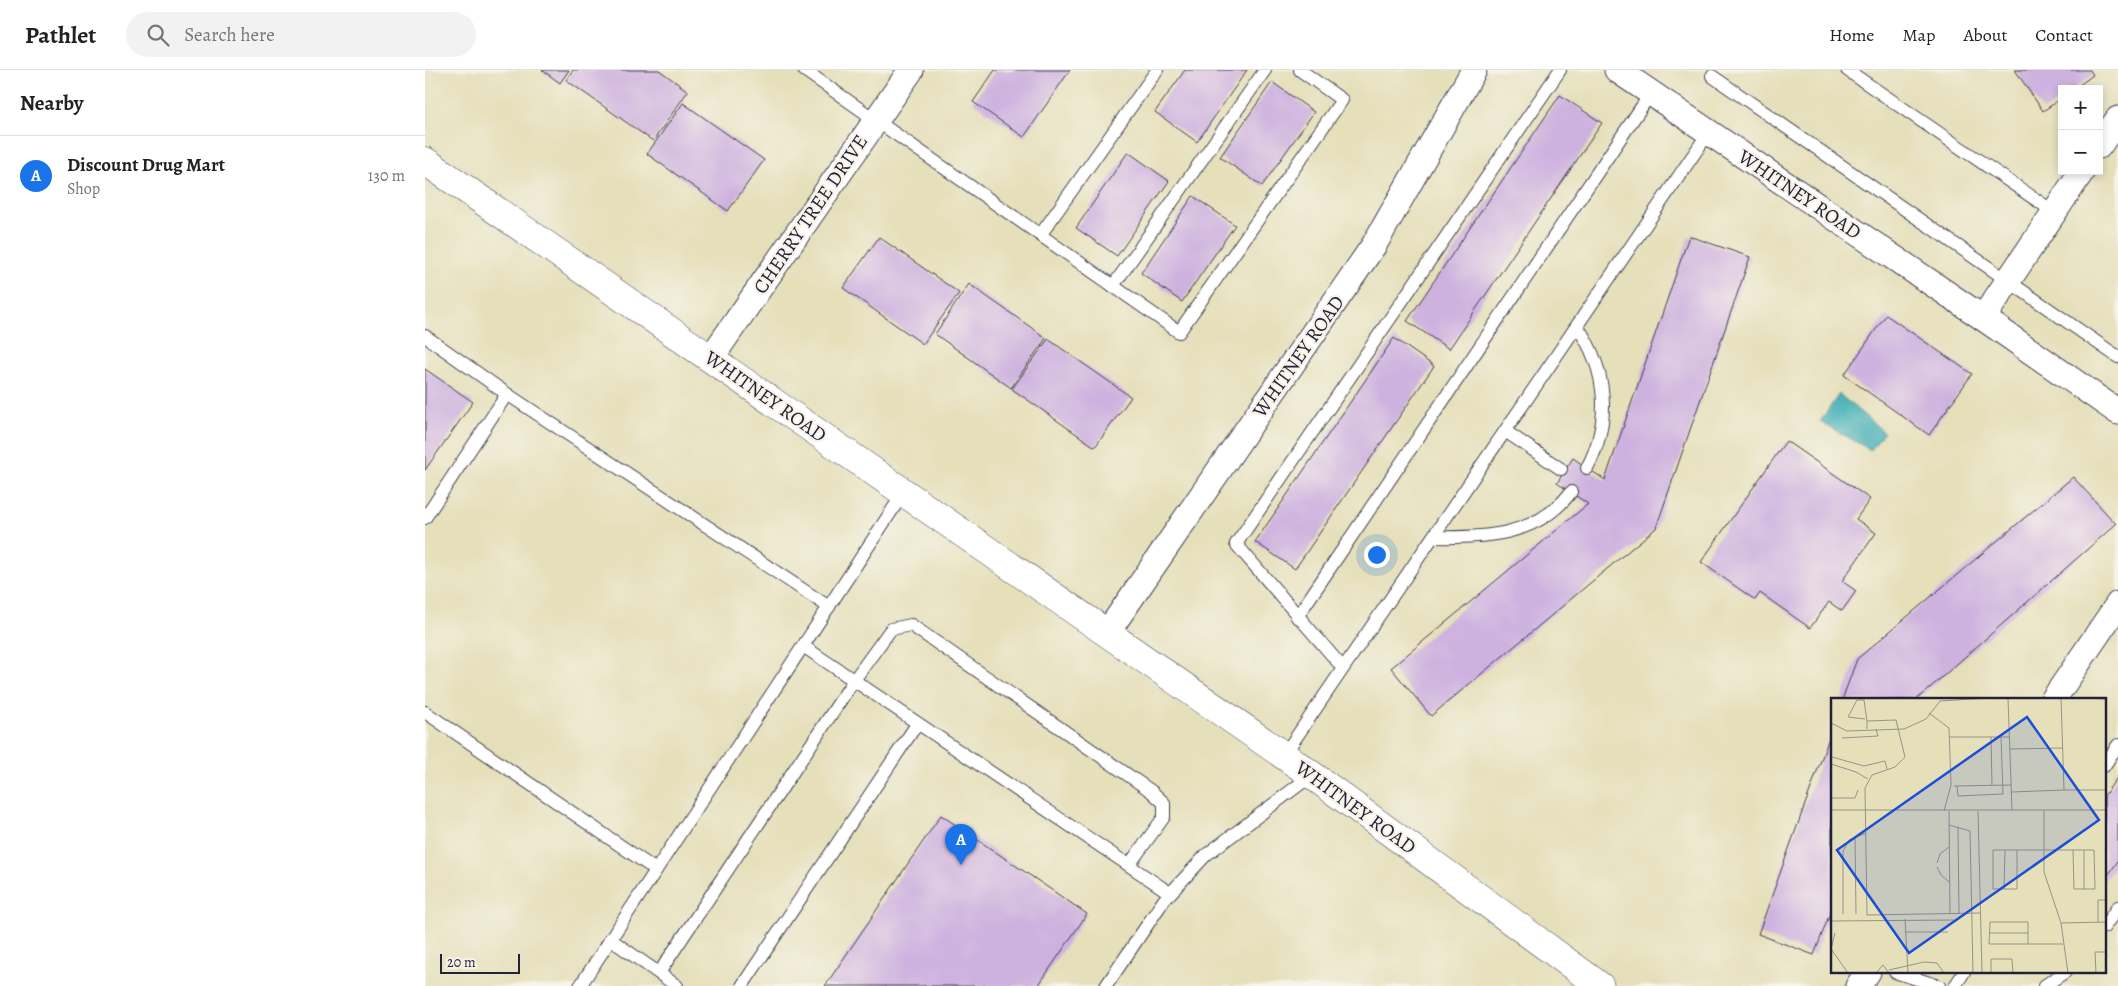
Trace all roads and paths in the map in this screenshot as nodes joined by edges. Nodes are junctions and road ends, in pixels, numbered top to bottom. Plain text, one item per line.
1 (804, 70) edge
2 (911, 70) edge
3 (1157, 70) edge
4 (1265, 70) edge
5 (1300, 70) edge
6 (1474, 70) edge
7 (1560, 70) edge
8 (1617, 70) edge
9 (1847, 70) edge
10 (1712, 76) dead end
11 (1651, 93) junction
12 (875, 119) junction
13 (2118, 119) edge
14 (1709, 132) junction
15 (2103, 140) edge
16 (425, 161) edge
17 (2079, 175) edge
18 (2055, 212) junction
19 (1041, 234) junction
20 (2008, 281) junction
21 (1113, 286) junction
22 (1983, 318) junction
23 (1577, 326) junction
24 (425, 336) edge
25 (2118, 357) edge
26 (711, 358) junction
27 (507, 394) junction
28 (2118, 412) edge
29 (1505, 431) junction
30 (1587, 468) dead end
31 (1561, 469) dead end
32 (904, 492) junction
33 (1571, 492) dead end
34 (425, 518) edge
35 (1433, 537) junction
36 (2118, 604) edge
37 (829, 607) junction
38 (1297, 617) junction
39 (1107, 633) junction
40 (803, 646) junction
41 (1343, 668) junction
42 (854, 680) junction
43 (2054, 698) edge
44 (425, 712) edge
45 (917, 724) junction
46 (2118, 745) edge
47 (1284, 755) junction
48 (2105, 764) edge
49 (1312, 774) junction
50 (1129, 865) junction
51 (656, 870) junction
52 (1171, 893) junction
53 (2118, 907) edge
54 (2105, 926) edge
55 (610, 940) junction
56 (659, 973) junction
57 (1867, 974) edge
58 (1901, 974) edge
59 (1963, 974) edge
60 (2062, 974) edge
61 (580, 986) edge
62 (677, 986) edge
63 (742, 986) edge
64 (1106, 986) edge
65 (1600, 986) edge
66 (1858, 986) edge
67 (1939, 986) edge
68 (1955, 986) edge
69 (2044, 986) edge

1 - 12 lane
2 - 12 street, CHERRY TREE DRIVE
3 - 19 lane
4 - 21 lane
5 - 21 lane
6 - 39 street, WHITNEY ROAD
7 - 38 lane
8 - 11 street, WHITNEY ROAD
9 - 18 lane
10 - 20 lane
11 - 14 street, WHITNEY ROAD
11 - 38 lane
12 - 19 lane
12 - 26 street, CHERRY TREE DRIVE
13 - 15 street
14 - 22 street, WHITNEY ROAD
14 - 23 lane
16 - 26 street, WHITNEY ROAD
17 - 18 street
18 - 20 street
19 - 21 lane
20 - 22 street
20 - 25 lane
22 - 28 street, WHITNEY ROAD
23 - 29 lane
23 - 30 lane
24 - 27 lane
26 - 32 street, WHITNEY ROAD
27 - 34 lane
27 - 37 lane
29 - 31 lane
29 - 35 lane
32 - 37 lane
32 - 39 street, WHITNEY ROAD
33 - 35 lane
35 - 41 lane
36 - 43 street
37 - 40 lane
38 - 41 lane
39 - 47 street, WHITNEY ROAD
40 - 42 lane
40 - 51 lane
41 - 47 lane
42 - 45 lane
42 - 50 lane
42 - 56 lane
44 - 51 lane
45 - 50 lane
45 - 63 lane
46 - 48 lane
47 - 49 street, WHITNEY ROAD
49 - 52 lane
49 - 65 street, WHITNEY ROAD
50 - 52 lane
51 - 55 lane
52 - 64 lane
53 - 54 lane
55 - 56 lane
55 - 61 lane
56 - 62 lane
57 - 66 street
58 - 67 lane
59 - 68 lane
60 - 69 lane

